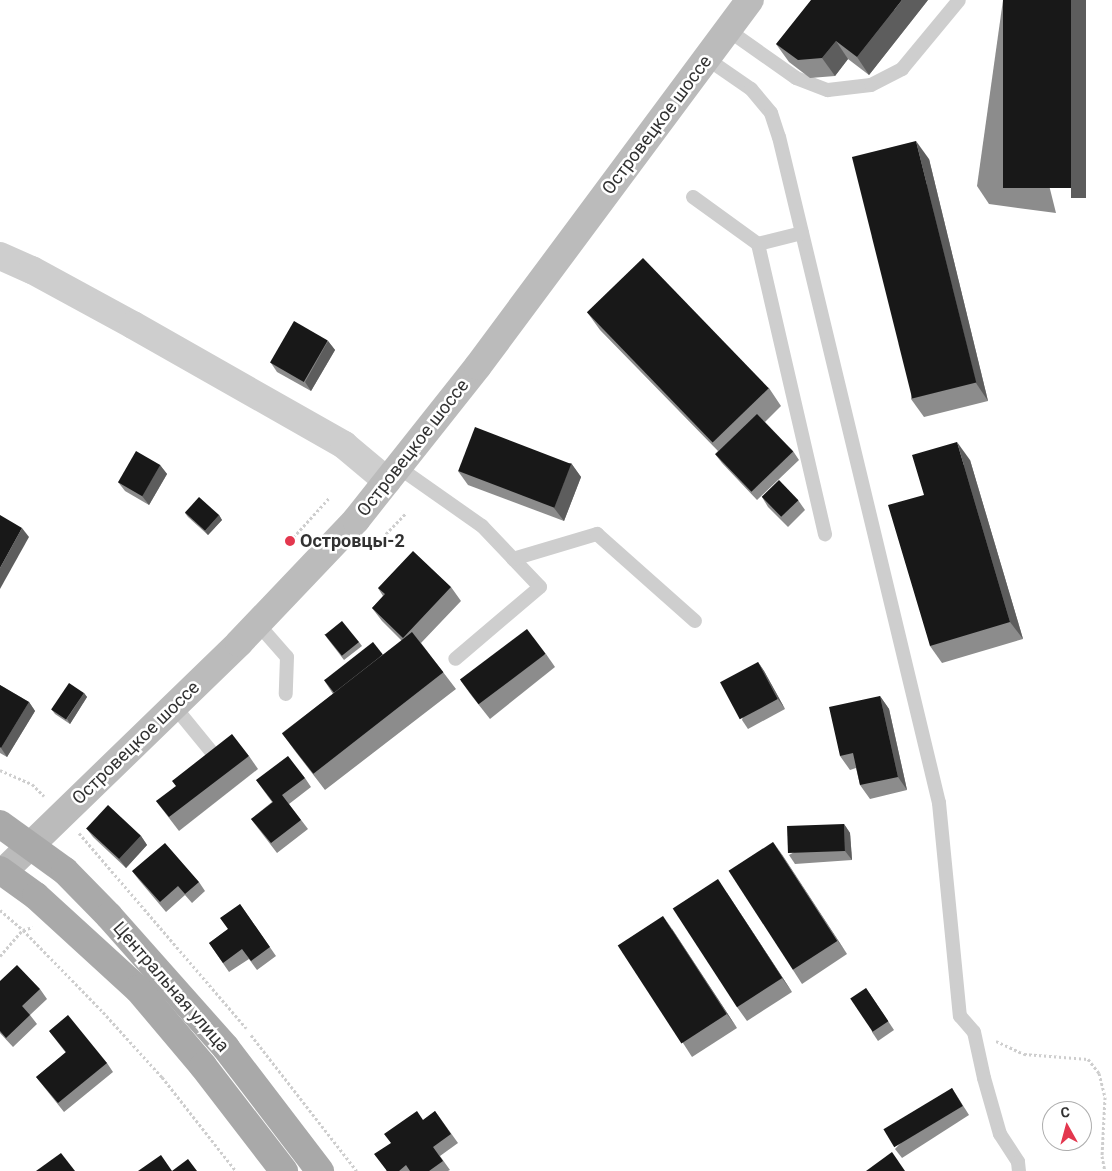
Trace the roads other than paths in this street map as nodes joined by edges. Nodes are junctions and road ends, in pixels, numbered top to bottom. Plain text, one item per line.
1 (750, 0) edge
2 (959, 0) edge
3 (728, 30) junction
4 (706, 58) junction
5 (693, 197) dead end
6 (802, 233) junction
7 (758, 244) junction
8 (0, 256) edge
9 (392, 474) junction
10 (825, 534) dead end
11 (513, 559) junction
12 (695, 621) dead end
13 (258, 623) junction
14 (455, 660) dead end
15 (286, 694) dead end
16 (174, 706) junction
17 (210, 750) edge
18 (0, 824) edge
19 (30, 845) junction
20 (1, 871) edge
21 (284, 1171) edge
22 (320, 1171) edge
23 (1019, 1171) edge

1 - 3 main road, Островецкое шоссе
2 - 3 lane
3 - 4 main road, Островецкое шоссе
4 - 6 lane
4 - 9 main road, Островецкое шоссе
5 - 7 lane
6 - 7 lane
6 - 23 lane
7 - 10 lane
8 - 9 street
9 - 11 lane
9 - 13 main road, Островецкое шоссе
11 - 12 lane
11 - 14 lane
13 - 15 lane
13 - 16 main road, Островецкое шоссе
16 - 17 lane
16 - 19 main road, Островецкое шоссе
18 - 19 main road, Центральная улица
19 - 20 main road, Островецкое шоссе
19 - 22 main road, Центральная улица
20 - 21 main road, Центральная улица

